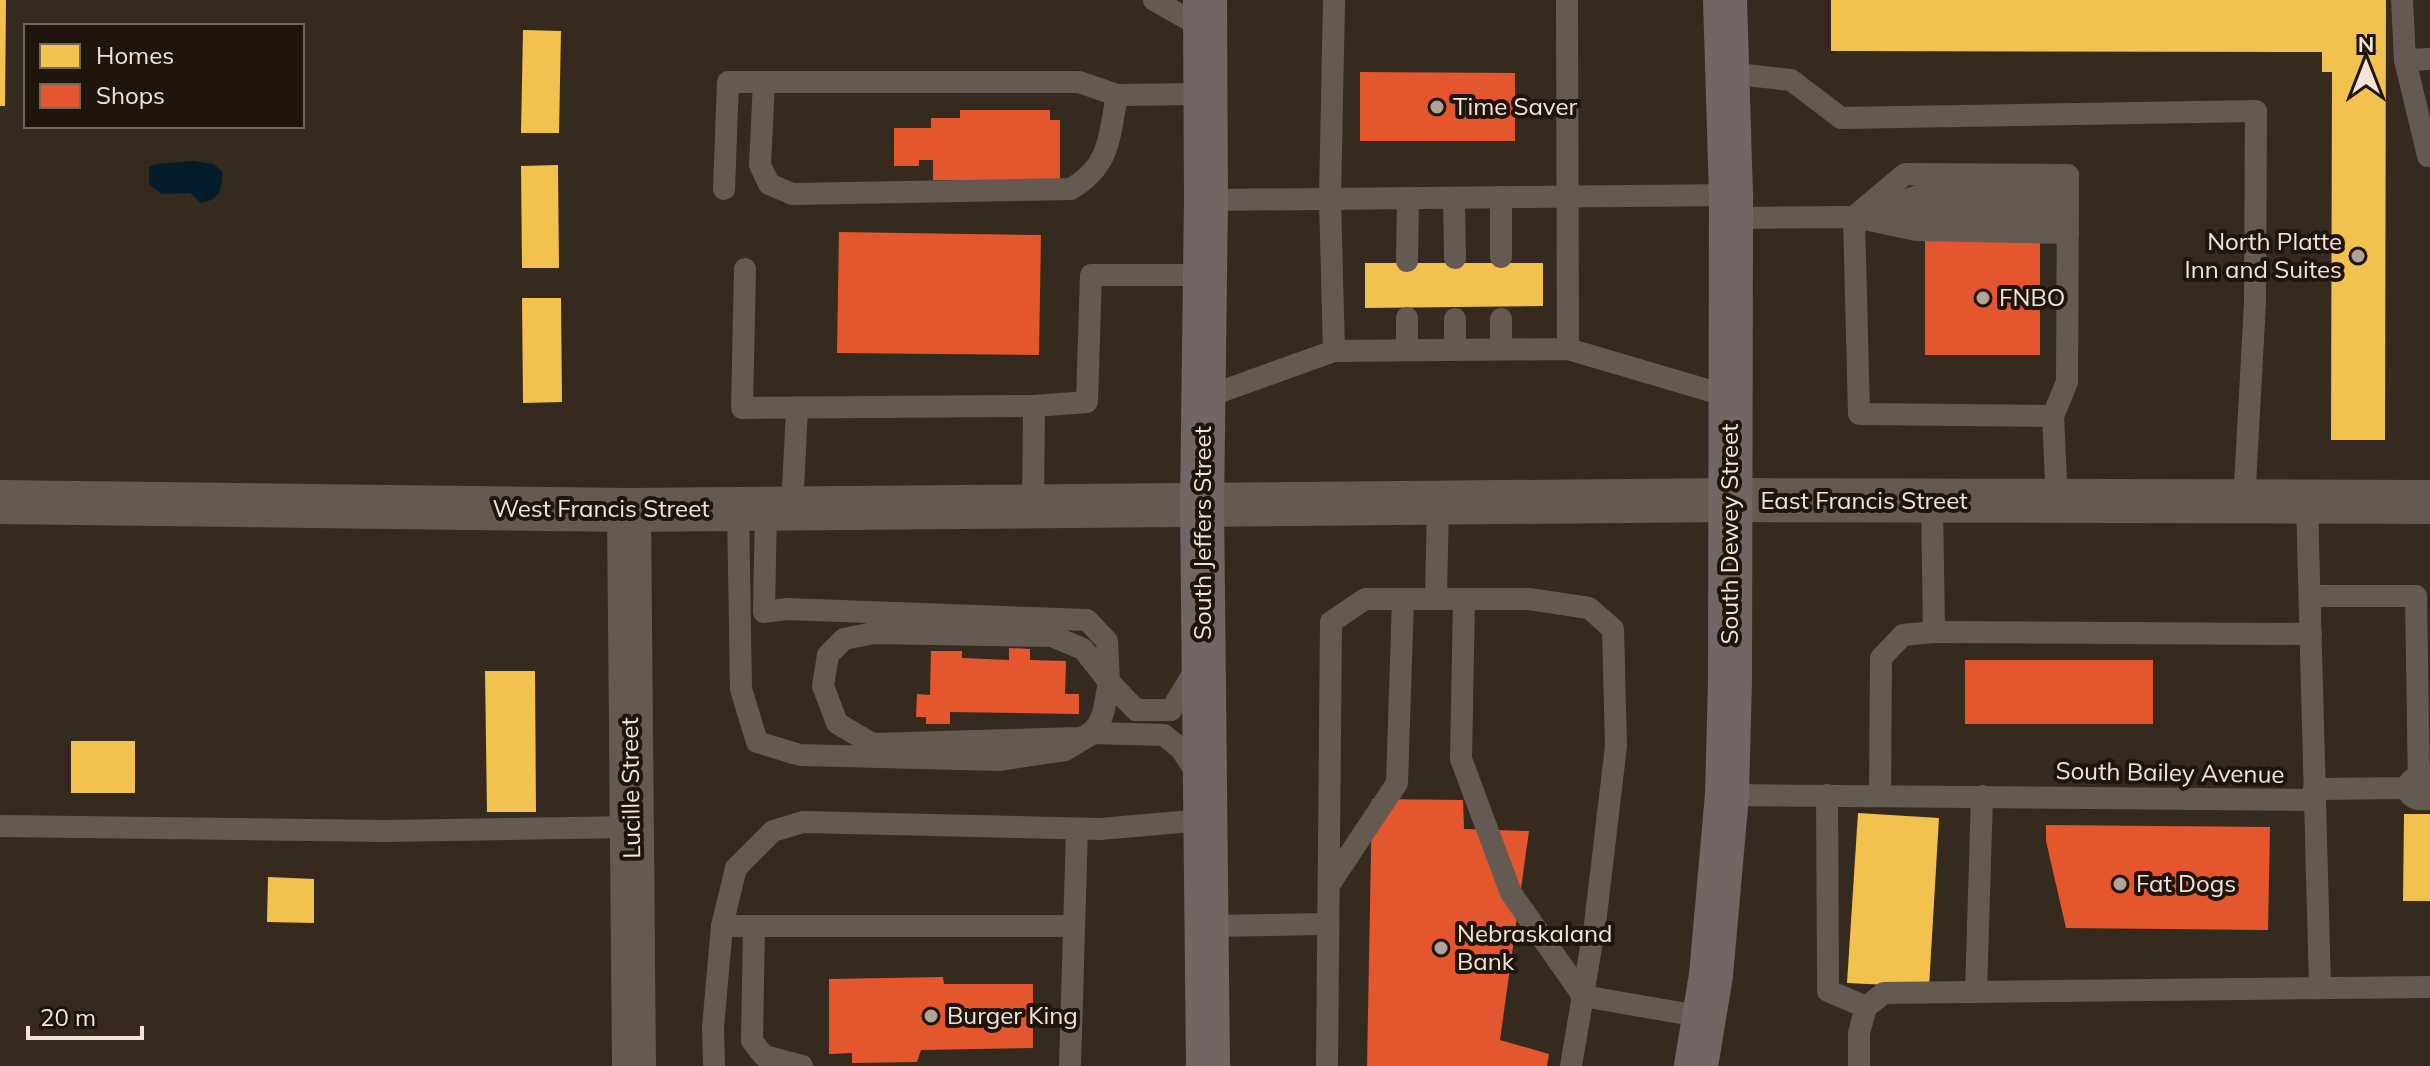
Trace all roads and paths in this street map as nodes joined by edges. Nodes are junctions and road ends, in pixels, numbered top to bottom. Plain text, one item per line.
1 (1154, 0) edge
2 (1334, 0) edge
3 (1567, 0) edge
4 (1725, 0) edge
5 (2402, 0) edge
6 (1205, 14) edge
7 (2430, 59) edge
8 (2405, 60) junction
9 (1727, 73) junction
10 (764, 82) junction
11 (1205, 94) junction
12 (1117, 95) junction
13 (2430, 156) edge
14 (724, 189) dead end
15 (1501, 197) junction
16 (1567, 197) junction
17 (1408, 198) junction
18 (1454, 198) junction
19 (1330, 199) junction
20 (1206, 200) junction
21 (1731, 207) junction
22 (2068, 215) junction
23 (1854, 217) junction
24 (1501, 257) dead end
25 (1455, 258) dead end
26 (1407, 261) dead end
27 (745, 269) dead end
28 (1205, 275) junction
29 (1407, 318) dead end
30 (1455, 319) dead end
31 (1501, 319) dead end
32 (1501, 349) junction
33 (1568, 349) junction
34 (1407, 350) junction
35 (1455, 350) junction
36 (1334, 351) junction
37 (1731, 397) junction
38 (1203, 398) junction
39 (1034, 406) junction
40 (797, 409) junction
41 (2053, 416) junction
42 (1731, 500) junction
43 (1932, 501) junction
44 (0, 502) edge
45 (2057, 502) junction
46 (2430, 502) edge
47 (2244, 503) junction
48 (2307, 503) junction
49 (1438, 504) junction
50 (1202, 505) junction
51 (1033, 506) junction
52 (765, 509) junction
53 (629, 510) junction
54 (2310, 596) junction
55 (1403, 599) junction
56 (1436, 599) junction
57 (1464, 599) junction
58 (764, 612) junction
59 (740, 631) junction
60 (1934, 632) junction
61 (2311, 634) junction
62 (1203, 658) junction
63 (1109, 682) junction
64 (1093, 733) junction
65 (2425, 788) edge
66 (2314, 794) junction
67 (1727, 795) junction
68 (1827, 795) junction
69 (1880, 795) junction
70 (1982, 796) junction
71 (1203, 802) junction
72 (0, 826) edge
73 (631, 827) junction
74 (1077, 829) junction
75 (1328, 886) junction
76 (1328, 924) junction
77 (722, 926) junction
78 (754, 926) junction
79 (1074, 926) junction
80 (1206, 926) junction
81 (2430, 987) edge
82 (2320, 988) junction
83 (1976, 992) junction
84 (1583, 996) junction
85 (1866, 1007) junction
86 (1704, 1017) junction
87 (634, 1066) edge
88 (714, 1066) edge
89 (802, 1066) edge
90 (1070, 1066) edge
91 (1208, 1066) edge
92 (1327, 1066) edge
93 (1571, 1066) edge
94 (1696, 1066) edge
95 (1859, 1066) edge

1 - 6 lane
2 - 19 lane
3 - 16 lane
4 - 9 highway, South Dewey Street
5 - 8 lane
6 - 11 highway, South Jeffers Street
7 - 8 lane
8 - 13 lane
9 - 21 highway, South Dewey Street
9 - 47 lane
10 - 12 lane
10 - 12 lane
10 - 14 lane
11 - 12 lane
11 - 20 highway, South Jeffers Street
15 - 16 lane
15 - 18 lane
15 - 24 lane
16 - 21 lane
16 - 33 lane
17 - 18 lane
17 - 19 lane
17 - 26 lane
18 - 25 lane
19 - 20 lane
19 - 36 lane
20 - 28 highway, South Jeffers Street
21 - 23 lane
21 - 37 highway, South Dewey Street
22 - 23 lane
22 - 23 lane
22 - 41 lane
23 - 41 lane
27 - 40 lane
28 - 38 highway, South Jeffers Street
28 - 39 lane
29 - 34 lane
30 - 35 lane
31 - 32 lane
32 - 33 lane
32 - 35 lane
33 - 37 lane
34 - 35 lane
34 - 36 lane
36 - 38 lane
37 - 42 highway, South Dewey Street
38 - 50 highway, South Jeffers Street
39 - 40 lane
39 - 51 lane
40 - 52 lane
41 - 45 lane
42 - 43 street, East Francis Street
42 - 49 street, East Francis Street
42 - 67 highway, South Dewey Street
43 - 45 street, East Francis Street
43 - 60 lane
44 - 53 street, West Francis Street
45 - 47 street, East Francis Street
46 - 48 street, East Francis Street
47 - 48 street, East Francis Street
48 - 54 lane, South Bailey Avenue
49 - 50 street, East Francis Street
49 - 56 lane
50 - 51 street, West Francis Street
50 - 62 highway, South Jeffers Street
51 - 52 street, West Francis Street
52 - 53 street, West Francis Street
52 - 58 lane
52 - 59 lane
53 - 73 street, Lucille Street
54 - 61 lane, South Bailey Avenue
54 - 65 lane
55 - 56 lane
55 - 75 lane
55 - 75 lane
56 - 57 lane
57 - 84 lane
57 - 84 lane
58 - 59 lane
58 - 63 lane
59 - 64 lane
60 - 61 lane
60 - 69 lane
61 - 66 lane, South Bailey Avenue
62 - 63 lane
62 - 71 highway, South Jeffers Street
63 - 64 lane
63 - 64 lane
64 - 71 lane
65 - 66 lane
66 - 70 lane, South Bailey Avenue
66 - 82 lane
67 - 68 lane, South Bailey Avenue
67 - 86 highway, South Dewey Street
68 - 69 lane, South Bailey Avenue
68 - 85 lane
69 - 70 lane, South Bailey Avenue
70 - 83 lane
71 - 74 lane
71 - 80 highway, South Jeffers Street
72 - 73 lane
73 - 87 street, Lucille Street
74 - 77 lane
74 - 79 lane
75 - 76 lane
76 - 80 lane
76 - 92 lane
77 - 78 lane
77 - 88 lane
78 - 79 lane
78 - 89 lane
79 - 90 lane
80 - 91 highway, South Jeffers Street
81 - 82 lane
82 - 83 lane
83 - 85 lane
84 - 86 lane
84 - 93 lane
85 - 95 lane
86 - 94 highway, South Dewey Street

